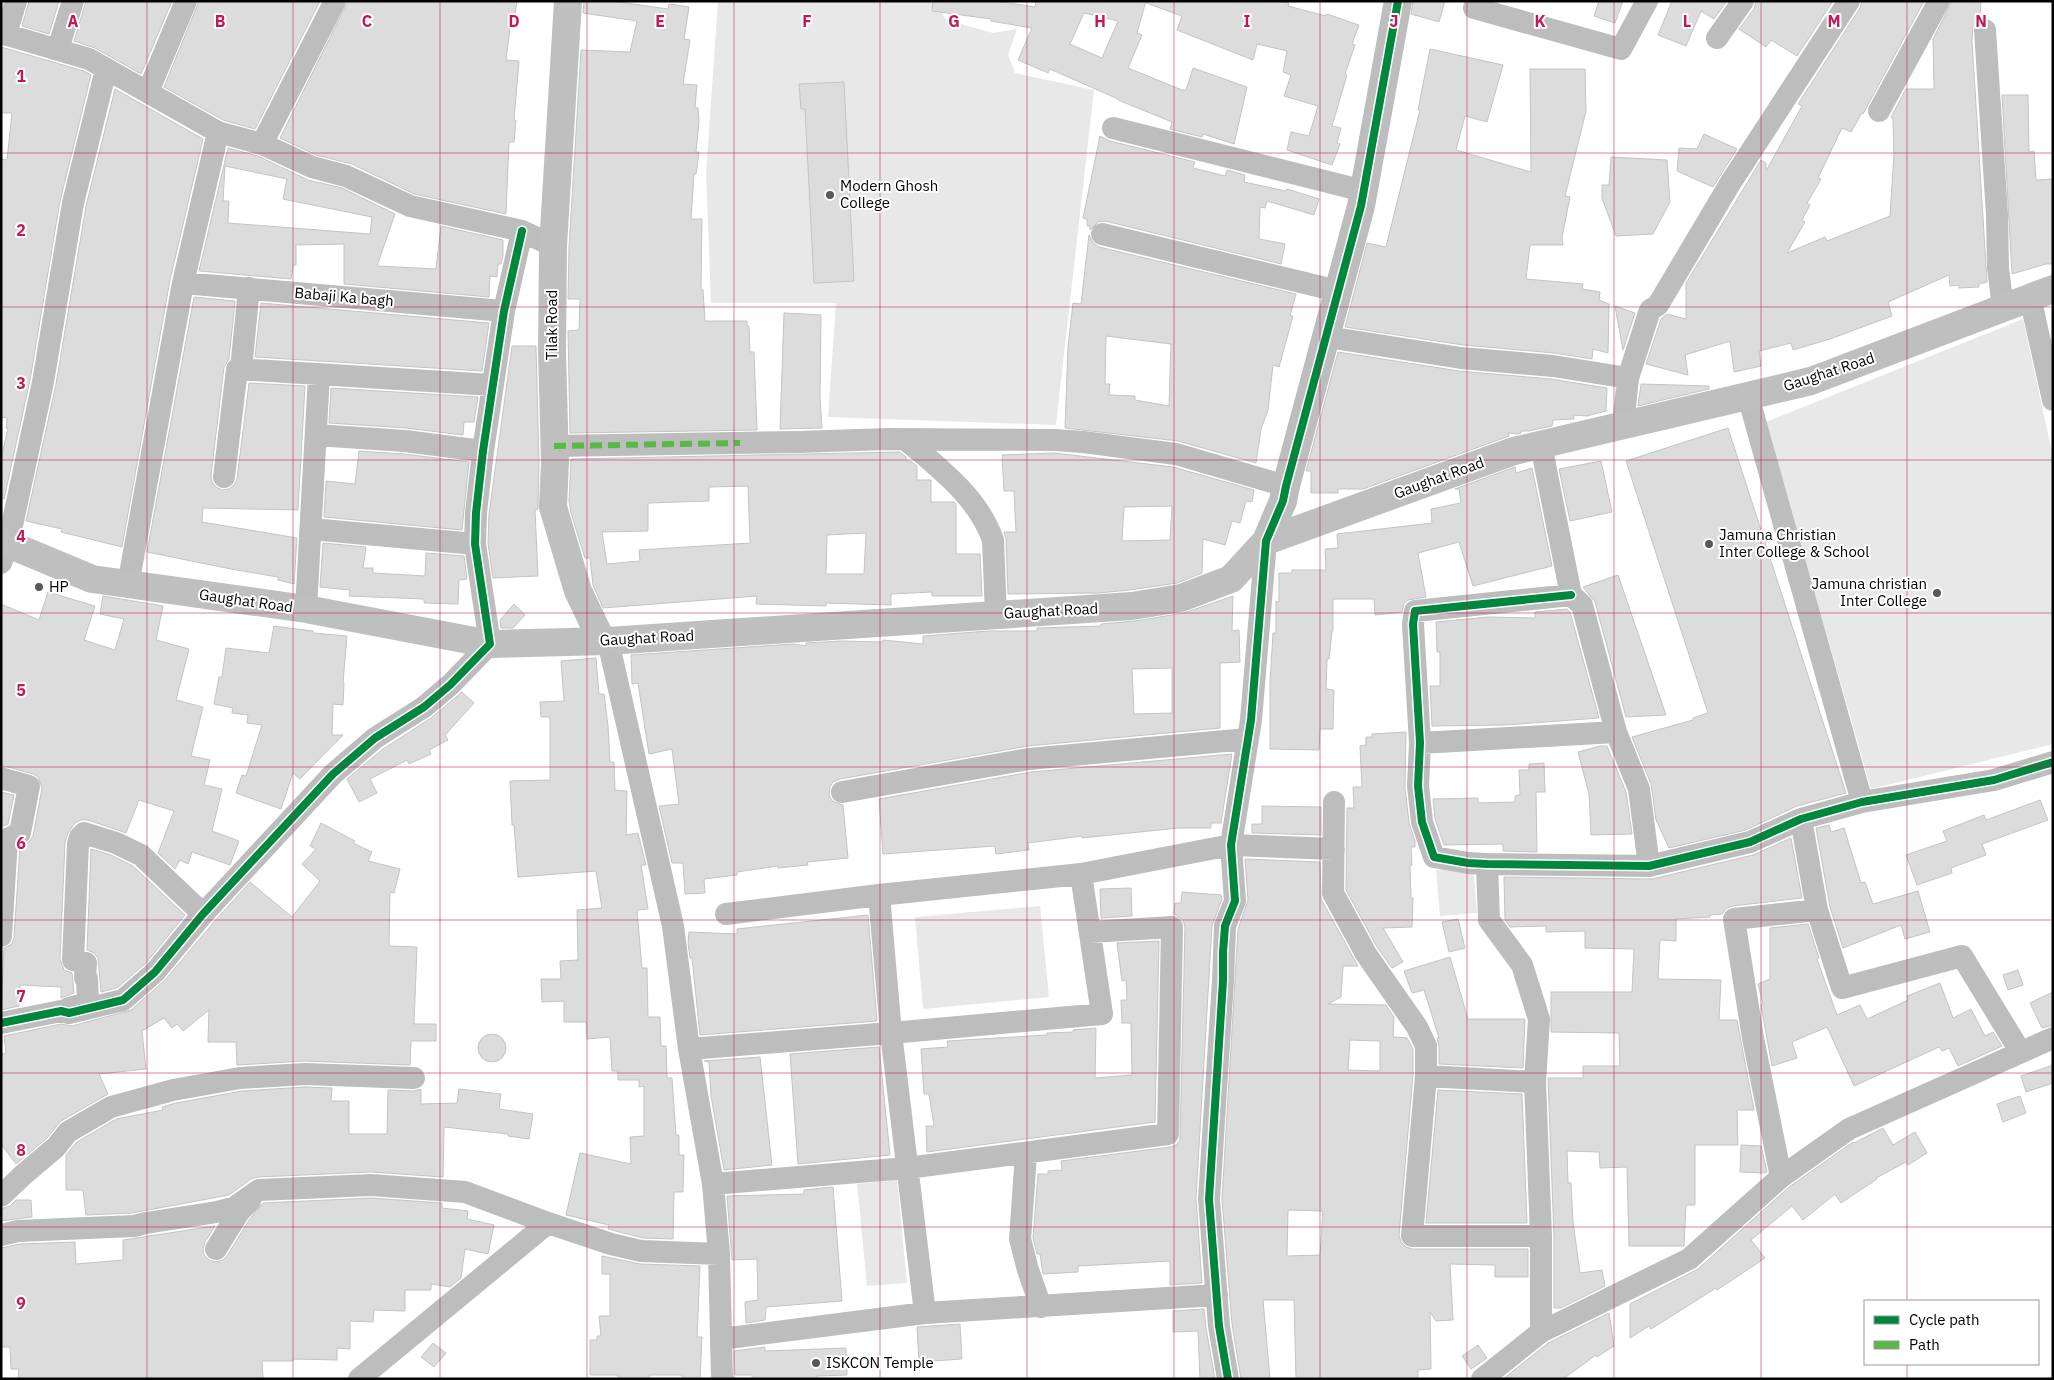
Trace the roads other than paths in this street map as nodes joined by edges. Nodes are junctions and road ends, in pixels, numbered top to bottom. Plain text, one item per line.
1 (16, 1) edge
2 (74, 1) edge
3 (186, 1) edge
4 (335, 1) edge
5 (568, 1) edge
6 (1398, 1) edge
7 (1647, 1) edge
8 (1743, 1) edge
9 (1849, 1) edge
10 (1939, 1) edge
11 (1474, 8) dead end
12 (1985, 30) dead end
13 (4, 34) edge
14 (1717, 38) dead end
15 (58, 49) junction
16 (106, 69) junction
17 (148, 92) junction
18 (1879, 111) dead end
19 (1113, 128) dead end
20 (218, 132) junction
21 (262, 144) junction
22 (1364, 191) junction
23 (522, 230) junction
24 (1102, 234) dead end
25 (552, 246) junction
26 (184, 282) junction
27 (249, 288) junction
28 (1338, 292) junction
29 (2041, 293) edge
30 (2002, 308) junction
31 (504, 311) junction
32 (1327, 336) junction
33 (241, 369) junction
34 (319, 375) junction
35 (1628, 378) junction
36 (492, 385) junction
37 (1748, 396) junction
38 (2053, 400) edge
39 (1623, 425) junction
40 (316, 435) junction
41 (906, 440) junction
42 (1542, 445) junction
43 (554, 446) junction
44 (483, 451) junction
45 (224, 477) dead end
46 (1286, 486) junction
47 (311, 529) junction
48 (1266, 540) junction
49 (475, 544) junction
50 (4, 549) edge
51 (128, 585) junction
52 (1571, 594) junction
53 (306, 609) junction
54 (996, 615) junction
55 (605, 641) junction
56 (490, 644) junction
57 (1616, 732) junction
58 (1247, 739) junction
59 (1420, 743) junction
60 (2053, 762) edge
61 (1, 778) edge
62 (842, 792) dead end
63 (1334, 802) dead end
64 (1862, 802) junction
65 (1801, 819) junction
66 (1231, 845) junction
67 (1334, 849) junction
68 (1487, 864) junction
69 (1649, 866) junction
70 (1081, 874) junction
71 (879, 895) junction
72 (1817, 910) junction
73 (203, 914) junction
74 (726, 914) dead end
75 (1090, 932) junction
76 (1, 936) edge
77 (61, 1010) junction
78 (1, 1023) edge
79 (891, 1033) junction
80 (2053, 1038) edge
81 (2016, 1043) dead end
82 (689, 1049) junction
83 (1426, 1076) junction
84 (414, 1078) dead end
85 (1535, 1082) junction
86 (1026, 1154) junction
87 (907, 1168) junction
88 (1782, 1177) junction
89 (712, 1184) junction
90 (259, 1190) junction
91 (1, 1196) edge
92 (548, 1223) junction
93 (1, 1235) edge
94 (1541, 1236) junction
95 (216, 1249) dead end
96 (720, 1254) junction
97 (1217, 1295) junction
98 (1041, 1307) junction
99 (925, 1313) junction
100 (1541, 1332) junction
101 (721, 1339) junction
102 (359, 1379) edge
103 (722, 1379) edge
104 (1228, 1379) edge
105 (1482, 1379) edge

1 - 13 street
2 - 15 street
3 - 17 street
4 - 21 street
5 - 25 main road, Tilak Road
6 - 22 street
7 - 11 street
8 - 14 street
9 - 35 street
10 - 18 street
12 - 30 street
13 - 15 street
15 - 16 street
16 - 17 street
16 - 50 street
17 - 20 street
19 - 22 street
20 - 21 street
20 - 26 street
21 - 23 street
22 - 28 street
23 - 25 street
23 - 31 street
24 - 28 street
25 - 43 main road, Tilak Road
26 - 27 street, Babaji Ka bagh
26 - 51 street
27 - 31 street, Babaji Ka bagh
27 - 33 street
28 - 32 street
29 - 30 main road, Gaughat Road
29 - 38 street
30 - 37 main road, Gaughat Road
31 - 36 street
32 - 35 street
32 - 46 street
33 - 34 street
33 - 45 street
34 - 36 street
34 - 40 street
35 - 39 street
36 - 44 street
37 - 39 main road, Gaughat Road
37 - 64 street
39 - 42 main road, Gaughat Road
40 - 44 street
40 - 47 street
41 - 43 street
41 - 46 street
41 - 54 street
42 - 48 main road, Gaughat Road
42 - 52 street
43 - 55 main road, Tilak Road
44 - 49 street
46 - 48 street
47 - 49 street
47 - 53 street
48 - 54 main road, Gaughat Road
48 - 58 street
49 - 56 street
50 - 51 main road, Gaughat Road
51 - 53 main road, Gaughat Road
52 - 57 street
52 - 59 street
53 - 56 main road, Gaughat Road
54 - 55 main road, Gaughat Road
55 - 56 main road, Gaughat Road
55 - 82 street
56 - 73 street
57 - 59 street
57 - 69 street
58 - 62 street
58 - 66 street
59 - 68 street
60 - 64 street
61 - 76 street
63 - 67 street
64 - 65 street
65 - 69 street
65 - 72 street
66 - 67 street
66 - 70 street
66 - 97 street
67 - 83 street
68 - 69 street
68 - 85 street
70 - 71 street
70 - 75 street
71 - 74 street
71 - 79 street
72 - 81 street
72 - 88 street
73 - 77 street
73 - 77 street
75 - 79 street
75 - 86 street
77 - 78 street
79 - 82 street
79 - 87 street
80 - 88 street
82 - 89 street
83 - 85 street
83 - 94 street
84 - 91 street
85 - 94 street
86 - 87 street
86 - 98 street
87 - 89 street
87 - 99 street
88 - 100 street
89 - 96 street
90 - 92 street
90 - 93 street
90 - 95 street
92 - 96 street
92 - 102 street
94 - 100 street
96 - 101 street
97 - 98 street
97 - 104 street
98 - 99 street
99 - 101 street
100 - 105 street
101 - 103 street

